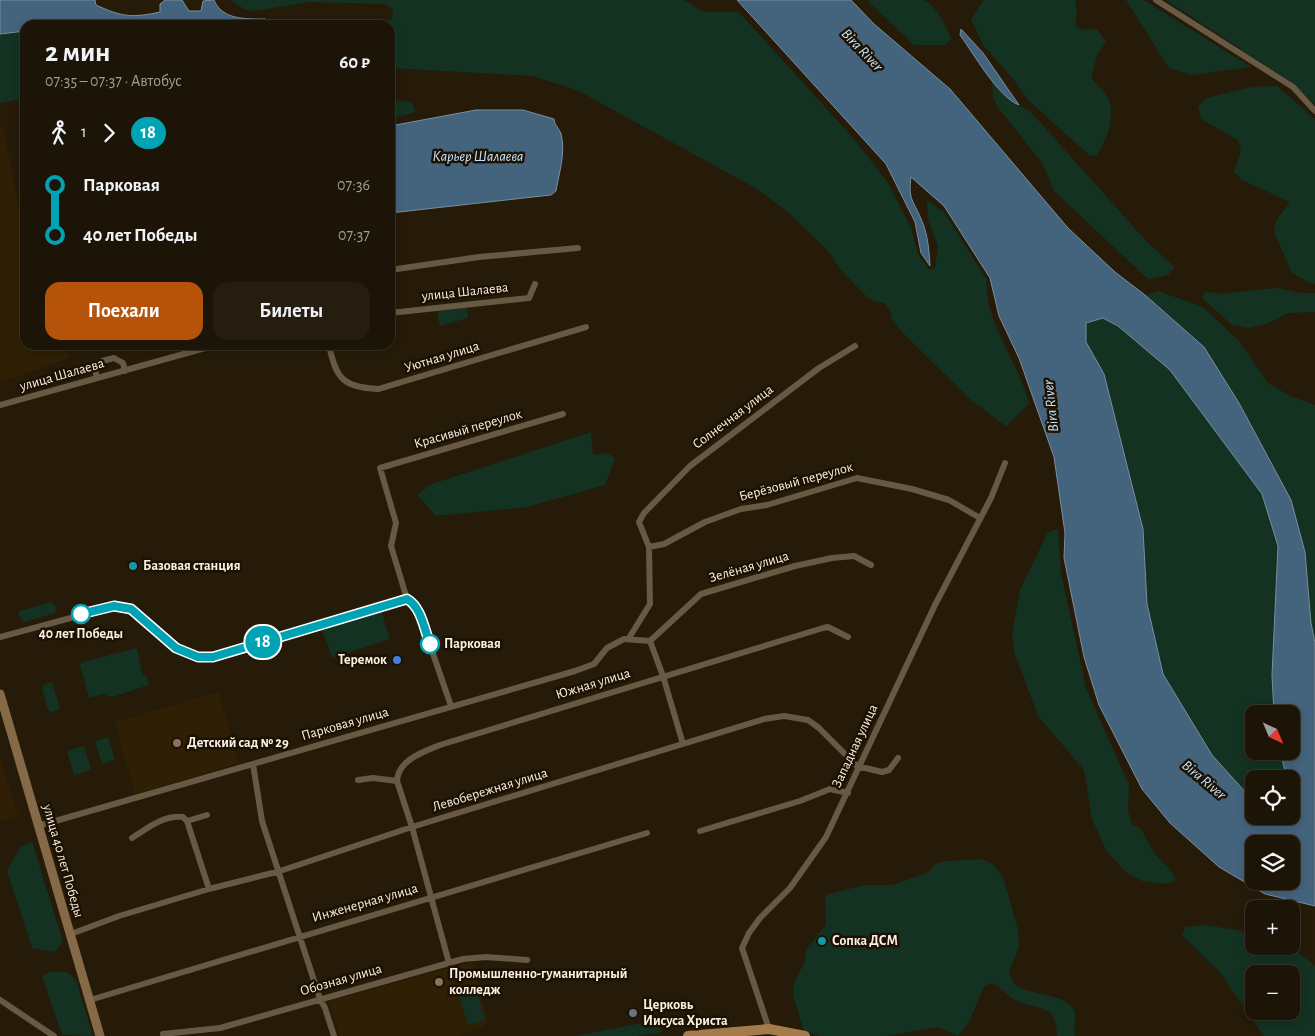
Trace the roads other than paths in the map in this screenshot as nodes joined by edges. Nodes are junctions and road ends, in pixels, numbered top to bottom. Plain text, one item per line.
1 (1156, 0) edge
2 (1315, 111) edge
3 (578, 248) dead end
4 (395, 269) edge
5 (535, 284) dead end
6 (395, 312) edge
7 (586, 327) dead end
8 (855, 346) dead end
9 (198, 350) edge
10 (329, 350) edge
11 (125, 371) junction
12 (97, 378) junction
13 (0, 405) edge
14 (563, 414) dead end
15 (1005, 463) dead end
16 (980, 518) junction
17 (649, 547) junction
18 (871, 564) dead end
19 (407, 599) junction
20 (0, 636) edge
21 (848, 636) dead end
22 (629, 638) junction
23 (650, 641) junction
24 (663, 676) junction
25 (0, 694) edge
26 (451, 706) junction
27 (683, 744) junction
28 (898, 758) dead end
29 (254, 764) junction
30 (858, 766) junction
31 (358, 780) dead end
32 (397, 781) junction
33 (848, 793) junction
34 (207, 815) dead end
35 (187, 821) junction
36 (38, 826) junction
37 (412, 827) junction
38 (700, 831) dead end
39 (647, 833) dead end
40 (132, 838) dead end
41 (280, 871) junction
42 (210, 889) junction
43 (432, 896) junction
44 (70, 934) junction
45 (300, 935) junction
46 (527, 960) dead end
47 (450, 963) junction
48 (320, 999) junction
49 (0, 1000) edge
50 (90, 1000) junction
51 (770, 1029) junction
52 (163, 1034) dead end
53 (54, 1036) edge
54 (100, 1036) edge
55 (334, 1036) edge
56 (688, 1036) edge
57 (802, 1036) edge

1 - 2 street
3 - 4 street
5 - 6 street, улица Шалаева
7 - 10 street, Уютная улица
8 - 17 street, Солнечная улица
9 - 11 street, улица Шалаева
11 - 12 street, улица Шалаева
11 - 12 street
12 - 13 street, улица Шалаева
14 - 19 street, Красивый переулок
15 - 16 street, Западная улица
16 - 17 street, Берёзовый переулок
16 - 30 street, Западная улица
17 - 22 street
18 - 23 street, Зелёная улица
19 - 20 street
19 - 26 street
21 - 24 street, Южная улица
22 - 23 street
22 - 26 street, Парковая улица
23 - 24 street
24 - 27 street
24 - 32 street, Южная улица
25 - 36 main road, улица 40 лет Победы
26 - 29 street, Парковая улица
27 - 30 street, Левобережная улица
27 - 37 street, Левобережная улица
28 - 30 street
29 - 36 street, Парковая улица
29 - 41 street
30 - 33 street, Западная улица
31 - 32 street
32 - 37 street
33 - 38 street
33 - 51 street, Западная улица
34 - 35 street
35 - 40 street
35 - 42 street
36 - 44 main road, улица 40 лет Победы
37 - 41 street, Левобережная улица
37 - 43 street
39 - 43 street, Инженерная улица
41 - 42 street, Левобережная улица
41 - 45 street
42 - 44 street, Левобережная улица
43 - 45 street, Инженерная улица
43 - 47 street
44 - 50 main road, улица 40 лет Победы
45 - 48 street
45 - 50 street, Инженерная улица
46 - 47 street, Обозная улица
47 - 48 street, Обозная улица
48 - 52 street, Обозная улица
48 - 55 street
49 - 53 street
50 - 54 main road, улица 40 лет Победы
51 - 56 main road
51 - 57 main road

